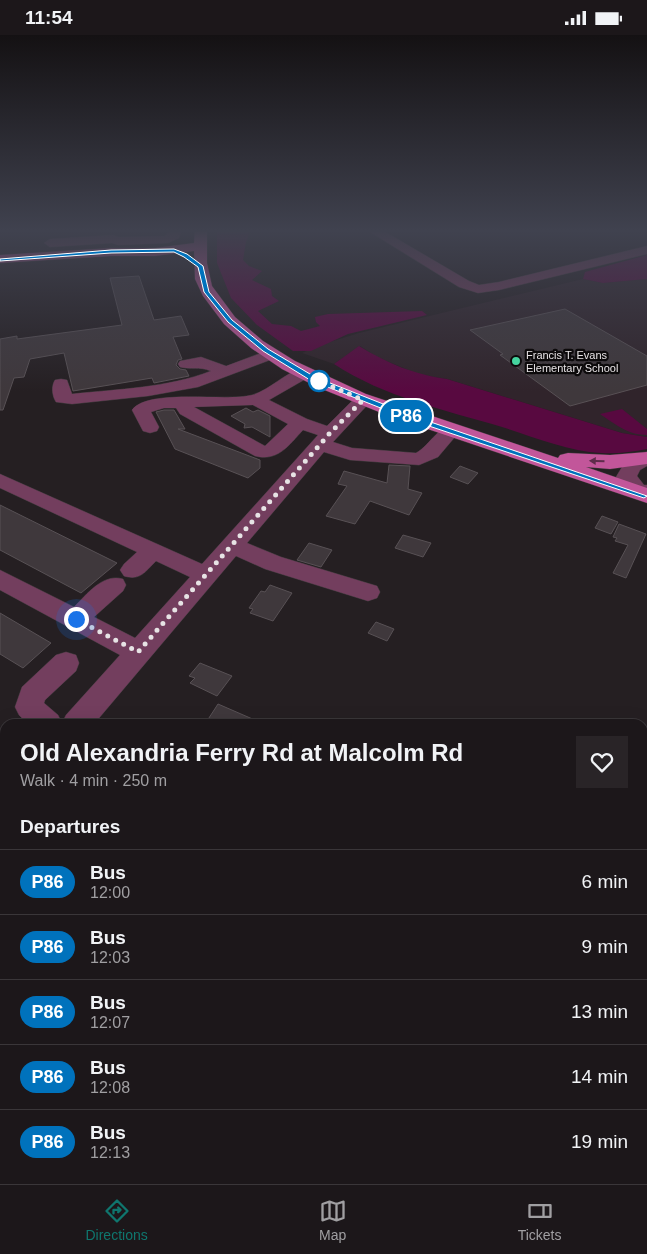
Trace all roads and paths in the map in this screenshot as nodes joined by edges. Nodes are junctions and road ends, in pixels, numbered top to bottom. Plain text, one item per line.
1 (204, 284) edge
2 (463, 284) edge
3 (509, 284) edge
4 (272, 354) junction
5 (186, 364) dead end
6 (227, 372) junction
7 (303, 373) junction
8 (61, 384) dead end
9 (256, 400) junction
10 (363, 400) junction
11 (183, 403) junction
12 (300, 423) junction
13 (150, 427) dead end
14 (451, 431) junction
15 (325, 439) junction
16 (524, 455) junction
17 (646, 458) edge
18 (0, 481) edge
19 (645, 493) edge
20 (232, 546) junction
21 (153, 551) junction
22 (206, 575) junction
23 (0, 579) edge
24 (368, 592) dead end
25 (76, 619) junction
26 (138, 652) junction
27 (66, 663) dead end
28 (42, 719) edge
29 (80, 719) edge

1 - 4 main road
2 - 3 street
4 - 6 street
4 - 7 main road
5 - 6 street
6 - 8 street
7 - 9 street
7 - 10 main road
9 - 11 street
9 - 12 street
10 - 14 main road
10 - 15 street
11 - 12 street
11 - 13 street
12 - 15 street
14 - 15 street
14 - 16 main road
15 - 20 street
17 -> 16 main road
16 - 19 main road
17 - 19 street
18 - 21 street
20 - 22 street
20 - 24 street
21 - 22 street
21 - 25 street
22 - 26 street
23 - 25 street
25 - 26 street
26 - 29 street
27 - 28 street

